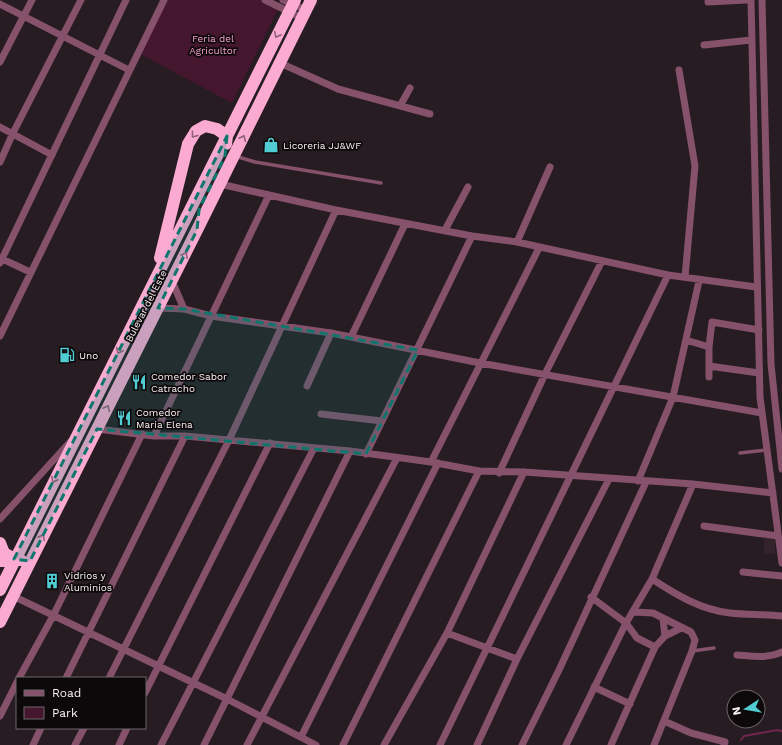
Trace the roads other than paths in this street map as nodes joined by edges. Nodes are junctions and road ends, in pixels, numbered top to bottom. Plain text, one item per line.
1 (32, 0) edge
2 (81, 0) edge
3 (126, 0) edge
4 (164, 0) edge
5 (265, 0) edge
6 (746, 0) edge
7 (751, 0) edge
8 (762, 0) edge
9 (708, 2) dead end
10 (0, 4) edge
11 (290, 4) edge
12 (306, 10) edge
13 (24, 15) junction
14 (62, 35) junction
15 (751, 40) junction
16 (704, 45) dead end
17 (100, 54) junction
18 (0, 62) edge
19 (280, 63) junction
20 (129, 70) junction
21 (679, 70) dead end
22 (410, 88) dead end
23 (400, 106) junction
24 (430, 114) dead end
25 (0, 127) edge
26 (13, 133) junction
27 (227, 136) junction
28 (52, 155) junction
29 (234, 156) junction
30 (0, 162) edge
31 (550, 167) dead end
32 (382, 183) dead end
33 (220, 184) junction
34 (468, 188) dead end
35 (269, 195) junction
36 (336, 210) junction
37 (405, 224) junction
38 (197, 230) junction
39 (445, 230) junction
40 (472, 236) junction
41 (516, 242) junction
42 (539, 248) junction
43 (1, 260) edge
44 (602, 261) junction
45 (30, 272) junction
46 (668, 275) junction
47 (685, 277) junction
48 (155, 281) junction
49 (172, 281) junction
50 (699, 281) junction
51 (756, 287) junction
52 (158, 308) junction
53 (184, 309) junction
54 (212, 316) junction
55 (281, 326) junction
56 (759, 330) junction
57 (331, 334) junction
58 (0, 336) edge
59 (350, 337) junction
60 (686, 340) junction
61 (710, 347) junction
62 (418, 350) junction
63 (480, 363) junction
64 (709, 366) junction
65 (759, 373) junction
66 (545, 374) junction
67 (709, 377) dead end
68 (307, 386) dead end
69 (614, 386) junction
70 (673, 397) junction
71 (762, 413) junction
72 (321, 414) dead end
73 (382, 421) junction
74 (97, 429) junction
75 (78, 433) junction
76 (142, 434) junction
77 (154, 436) junction
78 (185, 436) junction
79 (229, 440) junction
80 (270, 443) junction
81 (314, 448) junction
82 (766, 450) junction
83 (350, 451) junction
84 (740, 453) dead end
85 (366, 454) junction
86 (397, 458) junction
87 (435, 462) junction
88 (782, 470) edge
89 (479, 471) junction
90 (524, 472) junction
91 (499, 473) junction
92 (570, 476) junction
93 (609, 479) junction
94 (638, 481) junction
95 (646, 482) junction
96 (693, 484) junction
97 (773, 493) junction
98 (2, 514) edge
99 (704, 526) dead end
100 (778, 536) junction
101 (0, 543) edge
102 (14, 559) junction
103 (0, 561) edge
104 (30, 561) junction
105 (782, 563) edge
106 (0, 569) edge
107 (743, 572) dead end
108 (782, 576) edge
109 (652, 579) junction
110 (2, 586) edge
111 (13, 596) junction
112 (592, 597) junction
113 (634, 612) junction
114 (53, 616) junction
115 (782, 616) edge
116 (663, 619) junction
117 (0, 622) edge
118 (626, 623) junction
119 (681, 628) junction
120 (447, 632) junction
121 (88, 634) junction
122 (665, 636) junction
123 (486, 646) junction
124 (655, 647) junction
125 (714, 648) dead end
126 (124, 649) junction
127 (692, 651) junction
128 (782, 652) edge
129 (737, 654) dead end
130 (518, 659) junction
131 (158, 666) junction
132 (20, 677) edge
133 (66, 677) edge
134 (110, 677) edge
135 (193, 683) junction
136 (16, 684) edge
137 (594, 687) junction
138 (146, 691) edge
139 (227, 699) junction
140 (630, 704) junction
141 (0, 716) edge
142 (262, 717) junction
143 (664, 721) junction
144 (41, 729) edge
145 (83, 729) edge
146 (127, 729) edge
147 (301, 737) junction
148 (33, 745) edge
149 (75, 745) edge
150 (119, 745) edge
151 (161, 745) edge
152 (204, 745) edge
153 (248, 745) edge
154 (316, 745) edge
155 (344, 745) edge
156 (384, 745) edge
157 (440, 745) edge
158 (477, 745) edge
159 (522, 745) edge
160 (566, 745) edge
161 (611, 745) edge
162 (654, 745) edge
163 (724, 745) edge

1 - 13 street
2 - 14 street
3 - 17 street
4 - 20 street
5 - 11 street
6 - 9 street
7 - 15 street
8 - 88 street
10 - 13 street
11 - 12 street
11 -> 27 highway, Bulevar del Este
12 - 19 highway, Bulevar del Este
13 - 14 street
13 - 18 street
14 - 17 street
14 - 26 street
15 - 16 street
15 - 51 street
17 - 20 street
17 - 28 street
19 - 23 street
29 -> 19 highway, Bulevar del Este
20 - 45 street
21 - 47 street
22 - 23 street
23 - 24 street
25 - 26 street
26 - 28 street
26 - 30 street
27 - 38 highway
27 - 48 highway, Bulevar del Este
27 -> 48 highway
28 - 43 street
29 - 32 lane
29 - 33 highway, Bulevar del Este
31 - 41 street
33 - 35 street
33 - 38 highway, Bulevar del Este
34 - 39 street
35 - 36 street
35 - 54 street
36 - 37 street
36 - 55 street
37 - 39 street
37 - 59 street
49 -> 38 highway, Bulevar del Este
39 - 40 street
40 - 41 street
40 - 62 street
41 - 42 street
42 - 44 street
42 - 63 street
43 - 45 street
44 - 46 street
44 - 66 street
45 - 58 street
46 - 47 street
46 - 69 street
47 - 50 street
48 -> 75 highway, Bulevar del Este
49 - 52 highway, Bulevar del Este
49 - 53 street
50 - 51 street
50 - 60 street
51 - 56 street
52 - 53 street
74 -> 52 highway, Bulevar del Este
53 - 54 street
54 - 55 street
54 - 77 street
55 - 57 street
55 - 79 street
56 - 61 street
56 - 65 street
57 - 59 street
57 - 68 street
59 - 62 street
60 - 61 street
60 - 70 street
61 - 64 street
62 - 63 street
62 - 73 street
63 - 66 street
63 - 87 street
64 - 65 street
64 - 67 street
65 - 71 street
66 - 69 street
66 - 91 street
69 - 70 street
69 - 92 street
70 - 71 street
70 - 94 street
71 - 82 street
72 - 73 street
73 - 85 street
74 - 76 street
104 -> 74 highway, Bulevar del Este
75 - 98 street
75 -> 102 highway, Bulevar del Este
76 - 77 street
76 - 114 street
77 - 78 street
78 - 79 street
78 - 121 street
79 - 80 street
79 - 126 street
80 - 81 street
80 - 131 street
81 - 83 street
81 - 135 street
82 - 84 lane
82 - 97 street
83 - 85 street
83 - 139 street
85 - 86 street
86 - 87 street
86 - 142 street
87 - 89 street
87 - 147 street
89 - 91 street
89 - 155 street
90 - 91 street
90 - 92 street
90 - 120 street
92 - 93 street
92 - 123 street
93 - 94 street
93 - 130 street
94 - 95 street
95 - 96 street
95 - 112 street
96 - 97 street
96 - 109 street
97 - 100 street
99 - 100 street
100 - 105 street
101 - 102 highway
102 - 103 highway
102 - 104 highway
102 - 110 highway, Bulevar del Este
104 - 111 highway, Bulevar del Este
106 - 110 highway
107 - 108 street
109 - 113 street
109 - 115 street
111 - 114 street
111 - 117 highway, Bulevar del Este
112 - 118 street
112 - 159 street
113 - 116 street
113 - 118 street
114 - 121 street
114 - 132 street
116 - 119 street
116 - 122 street
118 - 124 street
118 - 137 street
119 - 122 street
119 - 127 street
120 - 123 street
120 - 156 street
121 - 126 street
121 - 133 street
122 - 124 street
123 - 130 street
123 - 157 street
124 - 140 street
125 - 127 lane
126 - 131 street
126 - 134 street
127 - 143 street
128 - 129 street
130 - 158 street
131 - 135 street
131 - 138 street
135 - 139 street
135 - 151 street
136 - 141 street
137 - 140 street
137 - 160 street
139 - 142 street
139 - 152 street
140 - 161 street
142 - 147 street
142 - 153 street
143 - 162 street
143 - 163 street
144 - 148 street
145 - 149 street
146 - 150 street
147 - 154 street

